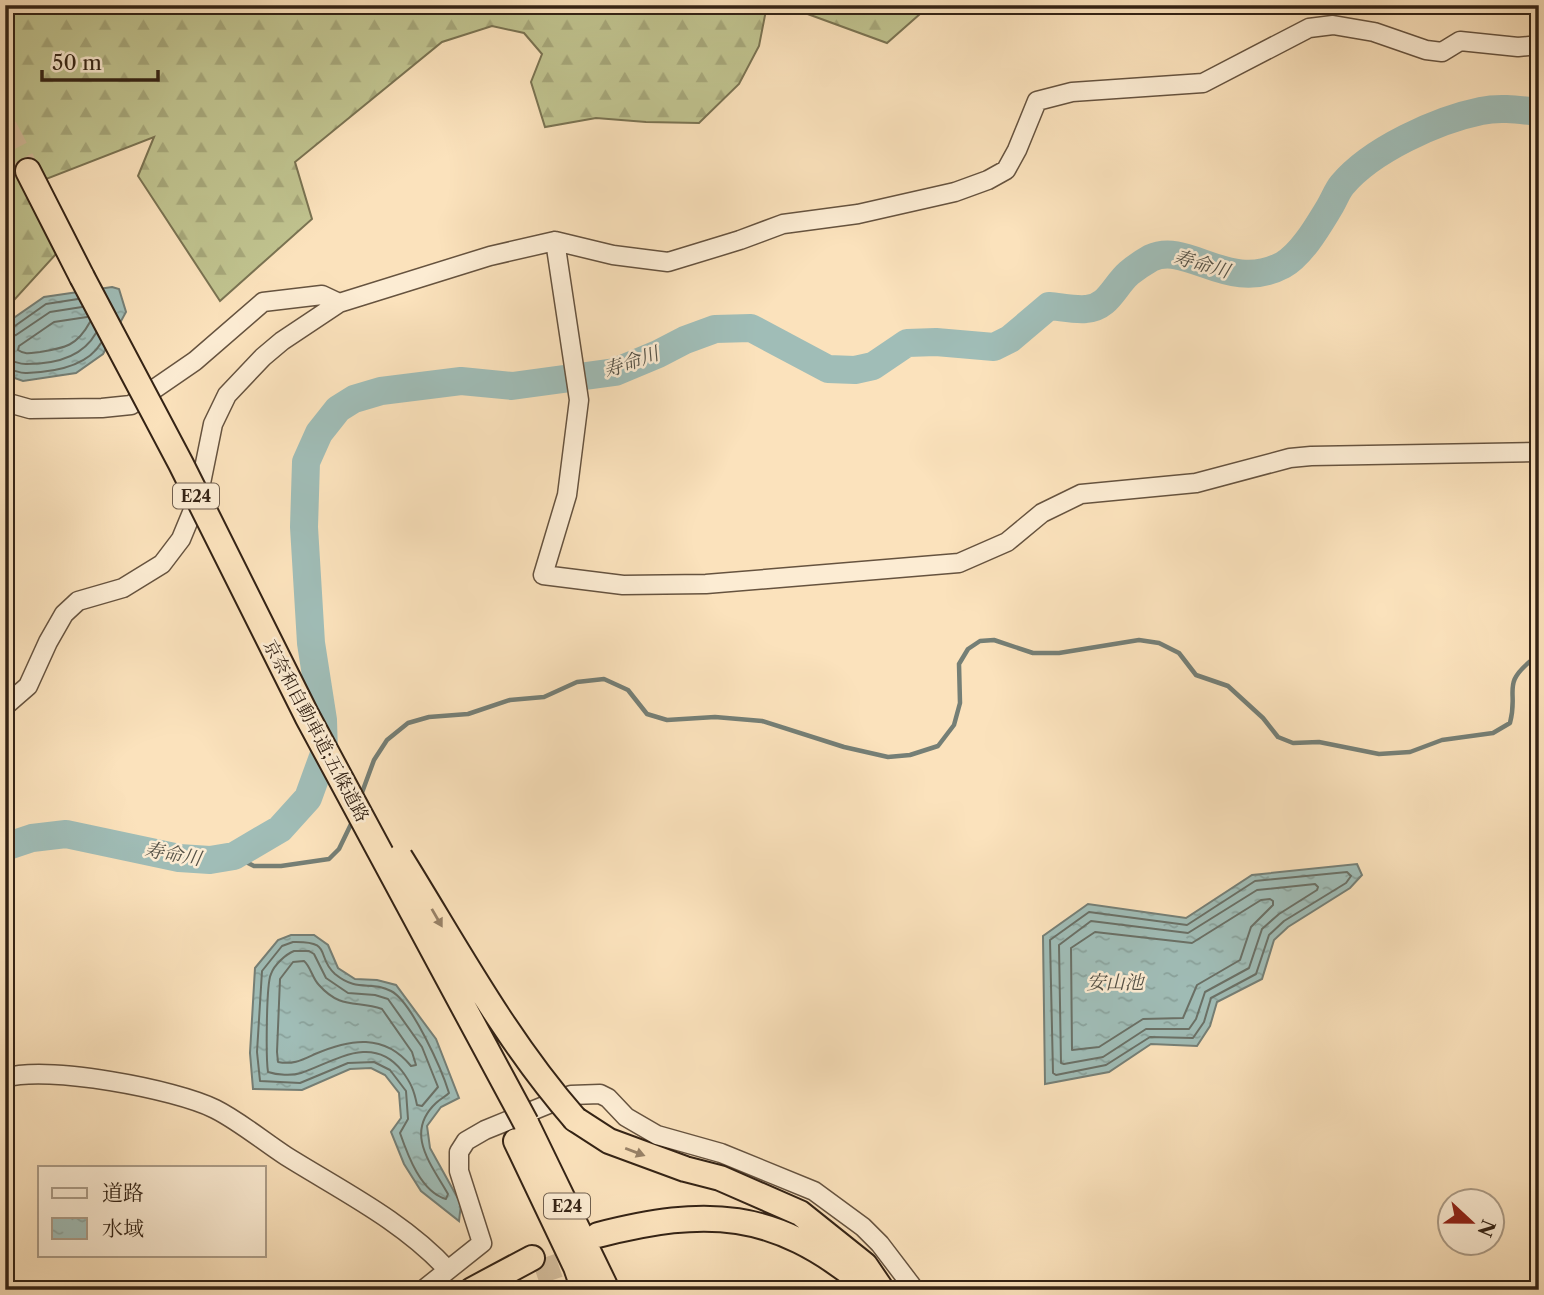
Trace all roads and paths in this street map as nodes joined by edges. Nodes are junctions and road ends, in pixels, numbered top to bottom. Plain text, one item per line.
1 (1539, 44) edge
2 (28, 171) tunnel mouth
3 (555, 241) junction
4 (339, 303) junction
5 (5, 402) edge
6 (1539, 452) edge
7 (5, 706) edge
8 (307, 716) junction
9 (5, 1077) edge
10 (519, 1127) junction
11 (448, 1270) junction
12 (423, 1290) edge
13 (472, 1290) edge
14 (499, 1290) edge
15 (584, 1290) edge
16 (607, 1290) edge
17 (852, 1290) edge
18 (871, 1290) edge
19 (881, 1290) edge
20 (915, 1290) edge

1 - 3 street
2 - 8 highway, 京奈和自動車道;五條道路 / E24, bridge
3 - 4 street
3 - 6 street
4 - 5 street
4 - 7 street
8 - 10 highway, 京奈和自動車道;五條道路 / E24, bridge
8 -> 19 highway, bridge
9 - 11 street
10 - 15 highway
10 - 16 highway, 京奈和自動車道;五條道路 / E24
11 - 12 street
11 - 20 street
13 - 14 highway
17 - 18 highway

